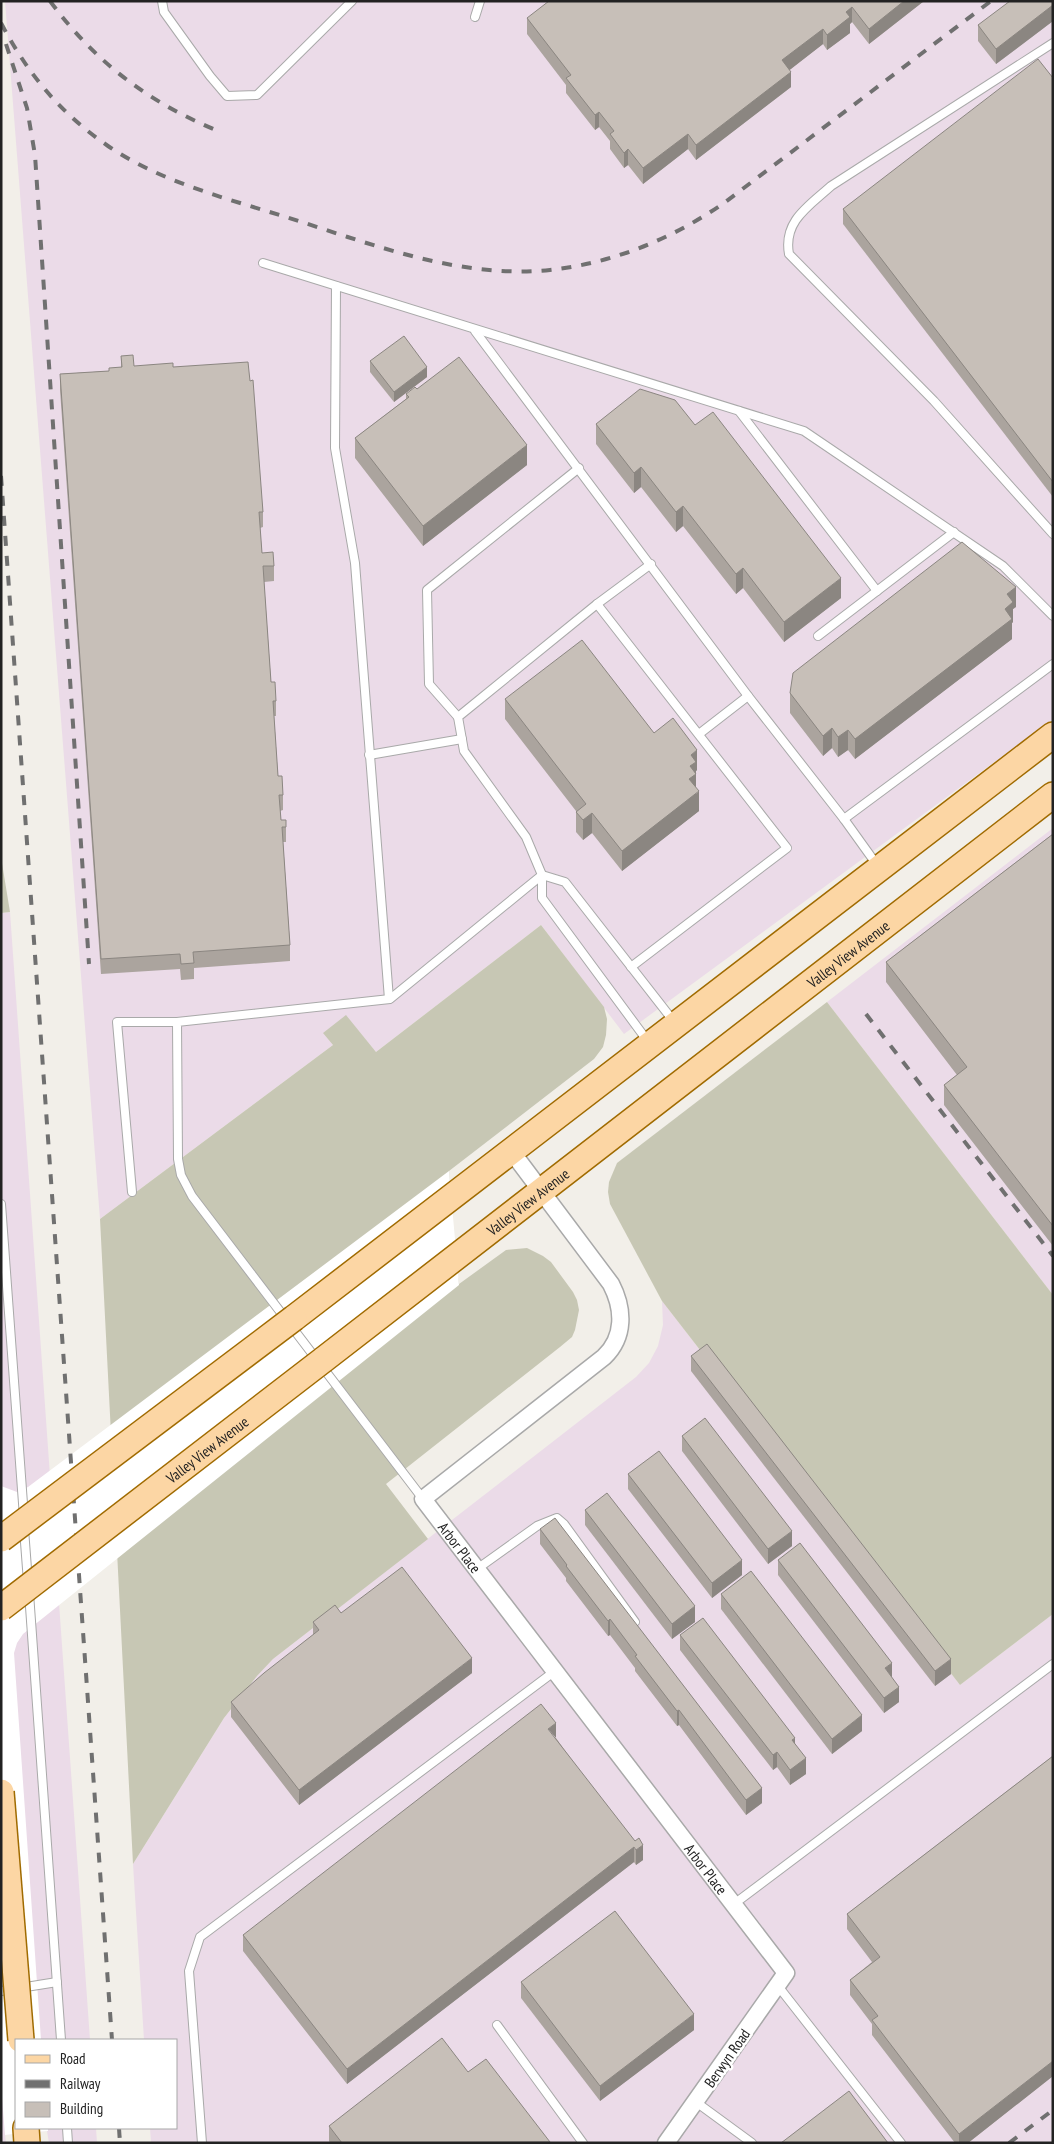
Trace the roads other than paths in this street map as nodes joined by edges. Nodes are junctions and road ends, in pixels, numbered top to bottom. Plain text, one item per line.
1 (162, 1) edge
2 (352, 1) edge
3 (480, 1) edge
4 (475, 17) dead end
5 (1053, 43) edge
6 (263, 263) dead end
7 (336, 286) junction
8 (475, 330) junction
9 (739, 411) junction
10 (579, 468) junction
11 (954, 532) junction
12 (1053, 534) edge
13 (651, 564) junction
14 (877, 591) junction
15 (597, 604) junction
16 (1053, 616) edge
17 (818, 636) dead end
18 (1053, 664) edge
19 (748, 696) junction
20 (458, 718) junction
21 (698, 734) junction
22 (1053, 735) edge
23 (462, 739) junction
24 (369, 755) junction
25 (1053, 795) edge
26 (844, 819) junction
27 (880, 868) junction
28 (542, 876) junction
29 (631, 967) junction
30 (389, 999) junction
31 (177, 1022) junction
32 (676, 1025) junction
33 (650, 1045) junction
34 (512, 1152) junction
35 (541, 1190) junction
36 (132, 1192) dead end
37 (1, 1204) edge
38 (423, 1499) junction
39 (1, 1539) edge
40 (477, 1569) junction
41 (1, 1608) edge
42 (642, 1633) edge
43 (1053, 1664) edge
44 (555, 1671) junction
45 (1, 1792) edge
46 (734, 1904) junction
47 (782, 1979) junction
48 (57, 1982) junction
49 (1, 1991) edge
50 (497, 2025) dead end
51 (20, 2039) edge
52 (61, 2039) edge
53 (696, 2102) junction
54 (67, 2129) edge
55 (68, 2143) edge
56 (202, 2143) edge
57 (583, 2143) edge
58 (666, 2143) edge
59 (752, 2143) edge
60 (901, 2143) edge

1 - 2 lane
3 - 4 lane
5 - 12 lane
6 - 7 lane
7 - 8 lane
7 - 24 lane
8 - 9 lane
8 - 10 lane
9 - 11 lane
9 - 14 lane
10 - 13 lane
10 - 20 lane
11 - 14 lane
11 - 16 lane
13 - 15 lane
13 - 19 lane
14 - 17 lane
15 - 20 lane
15 - 21 lane
18 - 26 lane
19 - 21 lane
19 - 26 lane
20 - 23 lane
21 - 29 lane
22 - 27 main road
23 - 24 lane
23 - 28 lane
24 - 30 lane
25 - 35 main road, Valley View Avenue
26 - 27 lane
27 - 32 main road
28 - 29 lane
28 - 30 lane
28 - 33 lane
29 - 32 lane
30 - 31 lane
31 - 36 lane
31 - 38 lane
32 - 33 main road
33 - 34 main road
34 - 35 street
34 - 39 main road, bridge
35 - 38 street
35 - 41 main road, Valley View Avenue, bridge
37 - 48 lane
38 - 40 street, Arbor Place
40 - 42 lane
40 - 44 street, Arbor Place
43 - 46 lane
44 - 46 street, Arbor Place
44 - 56 lane
45 - 51 main road, bridge
46 - 47 street, Arbor Place
47 - 53 street, Berwyn Road
47 - 60 lane
48 - 49 lane
48 - 52 lane
50 - 57 lane
53 - 58 street, Berwyn Road
53 - 59 lane
54 - 55 lane

